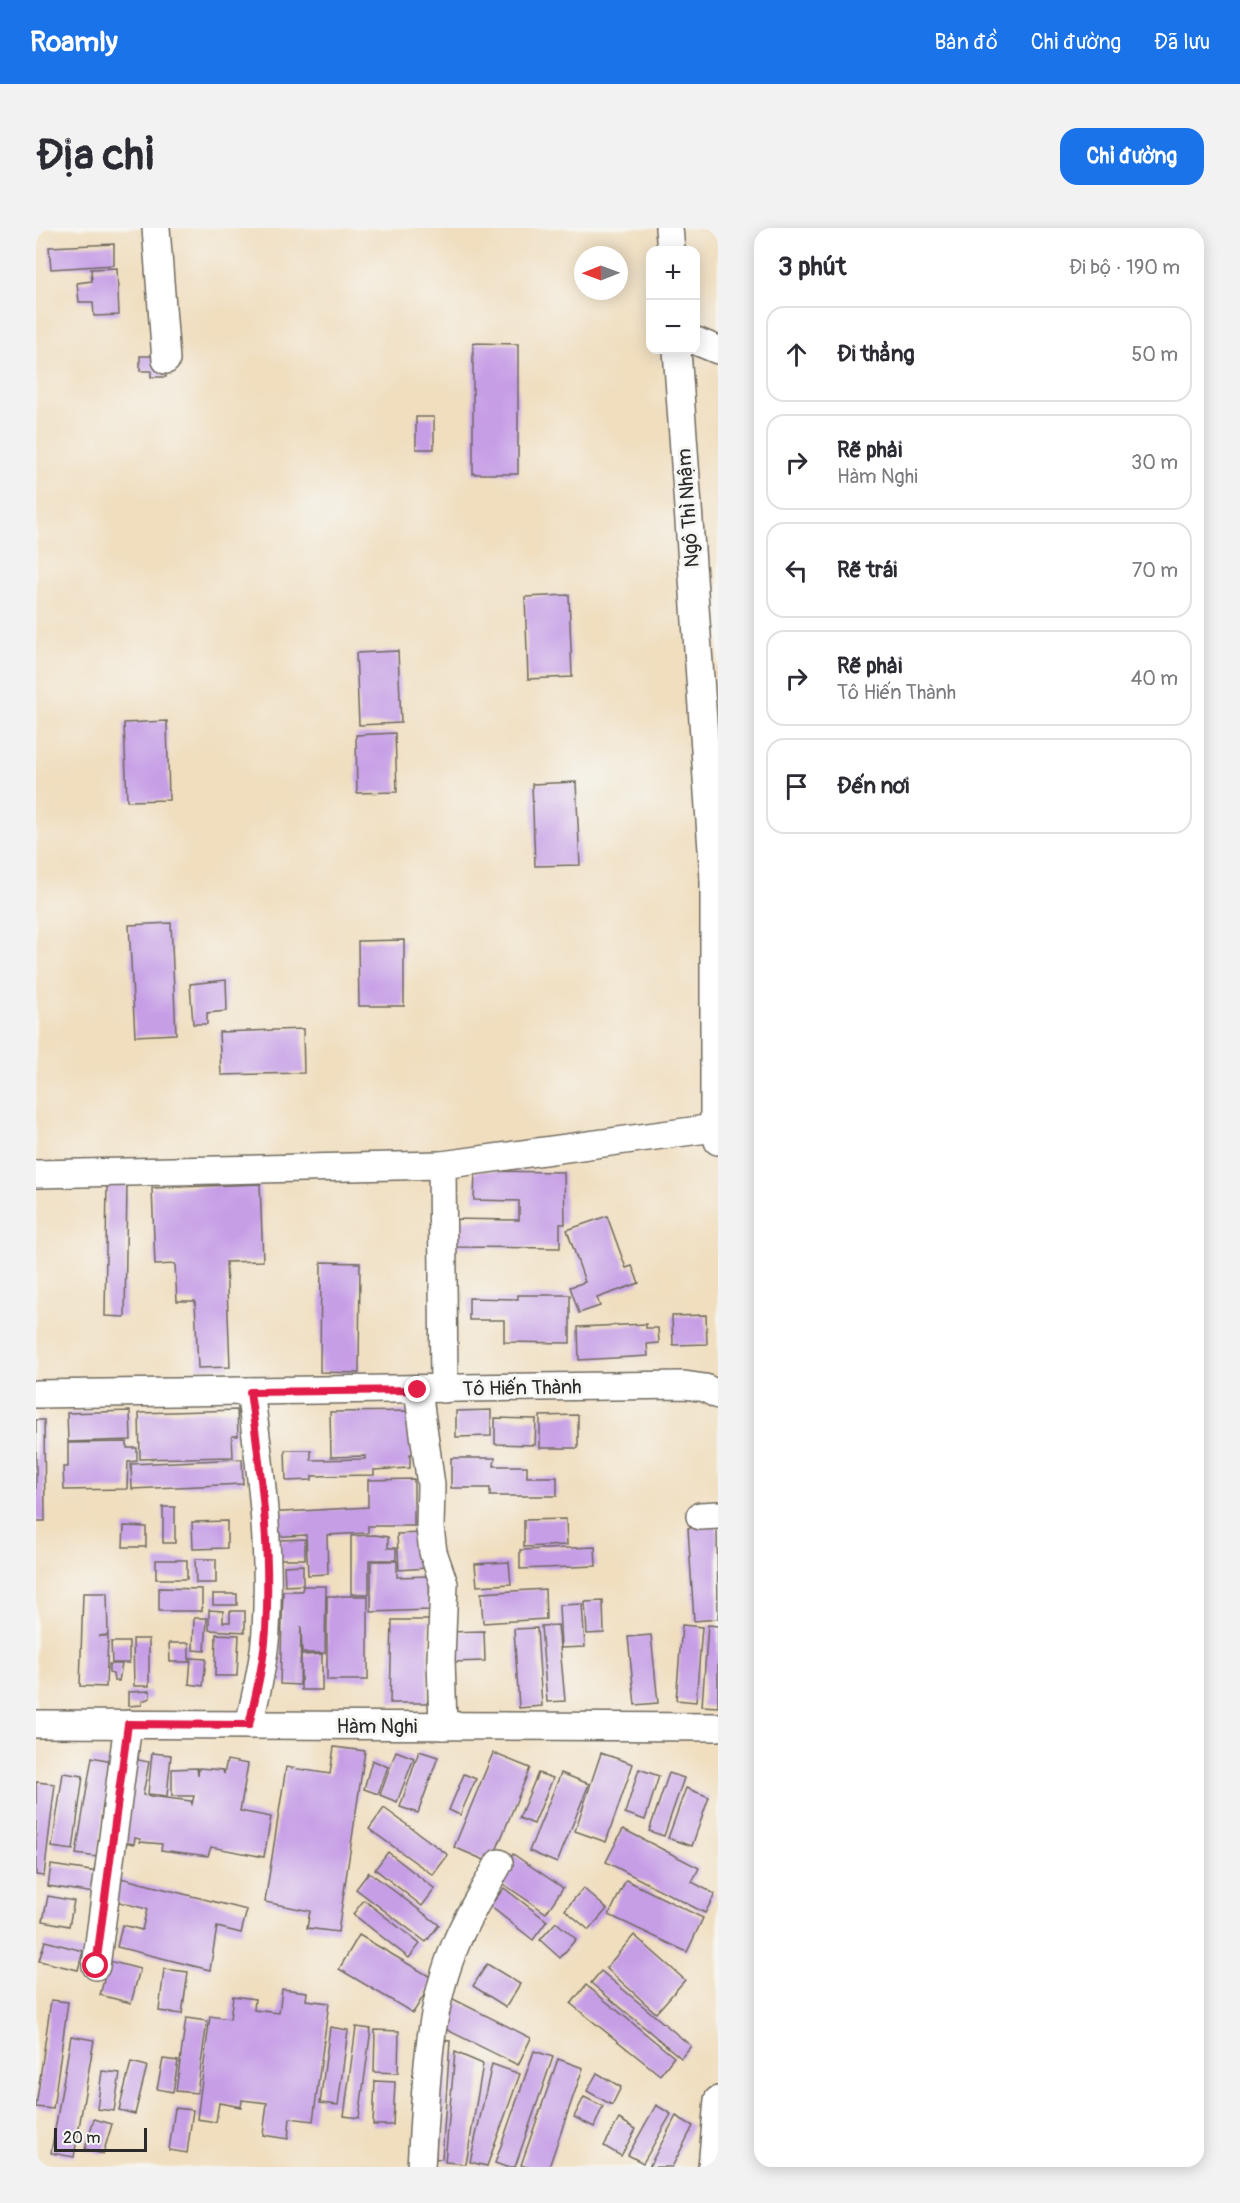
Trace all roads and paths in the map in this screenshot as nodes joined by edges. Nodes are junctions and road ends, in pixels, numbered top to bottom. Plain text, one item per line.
1 (156, 228) edge
2 (669, 228) edge
3 (671, 246) edge
4 (700, 343) edge
5 (718, 350) edge
6 (677, 354) edge
7 (166, 360) dead end
8 (716, 878) edge
9 (716, 1135) edge
10 (442, 1165) junction
11 (36, 1174) edge
12 (444, 1389) junction
13 (418, 1390) junction
14 (250, 1392) junction
15 (36, 1394) edge
16 (718, 1395) edge
17 (36, 1724) edge
18 (128, 1724) junction
19 (249, 1725) junction
20 (444, 1726) junction
21 (718, 1727) edge
22 (498, 1863) dead end
23 (96, 1966) dead end
24 (718, 2100) edge
25 (421, 2167) edge
26 (712, 2167) edge

1 - 7 street
2 - 3 street
4 - 5 street
6 - 8 street, Ngô Thì Nhậm
8 - 9 street, Ngô Thì Nhậm
9 - 10 street
10 - 11 street
10 - 12 street
12 - 13 street, Tô Hiến Thành
12 - 16 street, Tô Hiến Thành
13 - 14 street, Tô Hiến Thành
13 - 20 street
14 - 15 street, Tô Hiến Thành
14 - 19 street
17 - 18 street, Hàm Nghi
18 - 19 street, Hàm Nghi
18 - 23 street
19 - 20 street, Hàm Nghi
20 - 21 street, Hàm Nghi
22 - 25 street
24 - 26 street

